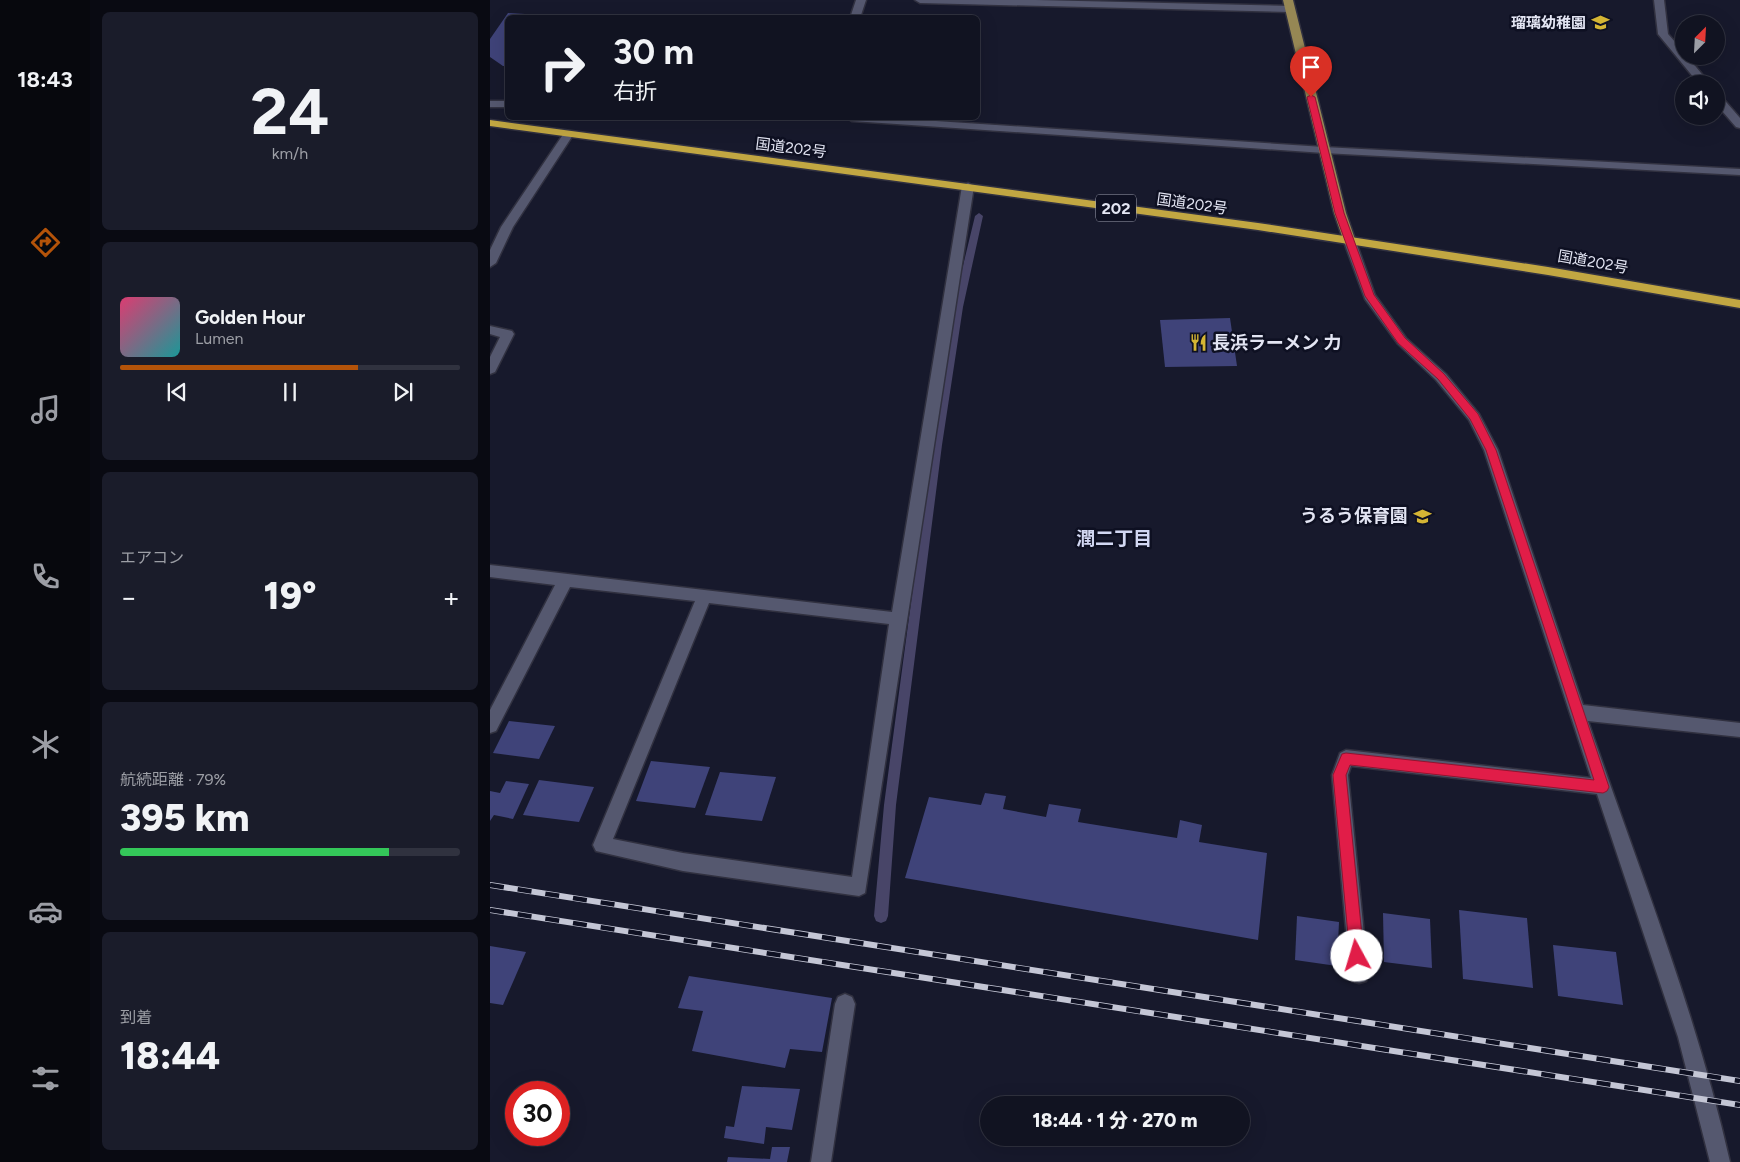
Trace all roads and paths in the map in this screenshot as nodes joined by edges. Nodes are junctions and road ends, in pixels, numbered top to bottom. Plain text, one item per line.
1 (861, 0) edge
2 (920, 0) edge
3 (1659, 0) edge
4 (1289, 4) edge
5 (856, 15) edge
6 (1697, 75) edge
7 (490, 104) edge
8 (505, 104) edge
9 (1725, 108) edge
10 (882, 120) edge
11 (490, 123) edge
12 (1740, 125) edge
13 (568, 135) junction
14 (1324, 150) junction
15 (1740, 172) edge
16 (968, 186) junction
17 (1350, 242) junction
18 (490, 263) edge
19 (1740, 304) edge
20 (490, 330) edge
21 (490, 369) edge
22 (490, 571) edge
23 (565, 581) junction
24 (704, 597) junction
25 (898, 619) junction
26 (1577, 712) junction
27 (490, 726) edge
28 (1740, 730) edge
29 (1603, 787) junction
30 (1359, 974) dead end
31 (845, 1004) dead end
32 (821, 1162) edge
33 (1720, 1162) edge

1 - 5 street
2 - 4 street
3 - 6 street
4 - 14 main road
7 - 8 street
9 - 12 street
10 - 14 street
11 - 13 highway, 国道202号 / 202
13 - 16 highway, 国道202号 / 202
13 - 18 street
14 - 15 street
14 - 17 main road
16 - 17 highway, 国道202号 / 202
16 - 25 street
17 - 19 highway, 国道202号 / 202
17 - 26 street
20 - 21 street
22 - 23 street
23 - 24 street
23 - 27 street
24 - 25 street
24 - 25 street
26 - 28 street
26 - 29 street
29 - 30 street
29 - 33 street
31 - 32 street

